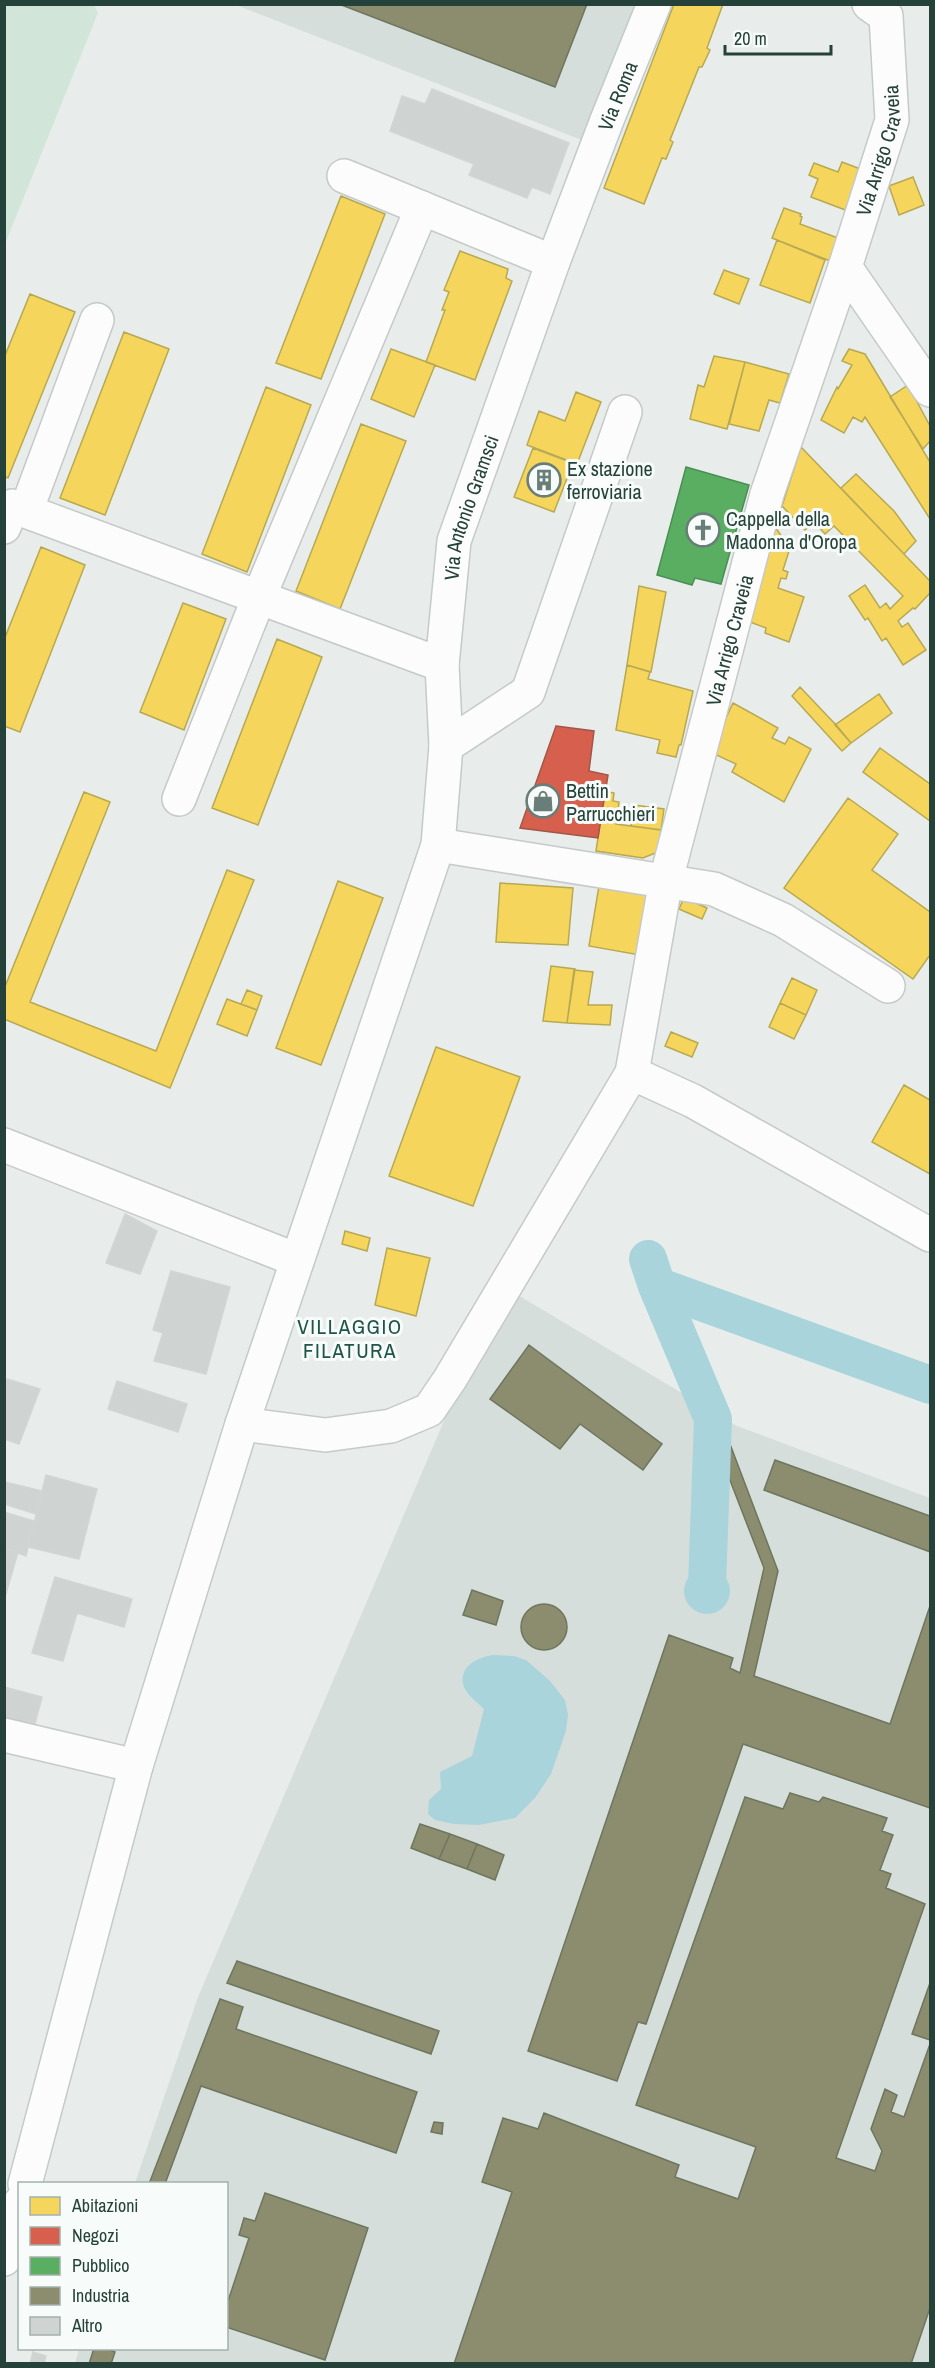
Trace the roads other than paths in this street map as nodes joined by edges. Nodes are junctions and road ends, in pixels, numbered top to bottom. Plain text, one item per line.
1 (654, 4) edge
2 (878, 10) edge
3 (344, 176) dead end
4 (582, 187) joint
5 (422, 208) junction
6 (553, 262) junction
7 (845, 267) junction
8 (97, 320) dead end
9 (930, 390) edge
10 (625, 412) dead end
11 (15, 519) edge
12 (259, 597) junction
13 (442, 665) junction
14 (446, 746) junction
15 (179, 799) dead end
16 (438, 845) junction
17 (666, 880) junction
18 (888, 986) dead end
19 (632, 1073) junction
20 (4, 1145) edge
21 (930, 1235) edge
22 (297, 1260) junction
23 (242, 1424) junction
24 (4, 1735) edge
25 (136, 1766) junction
26 (26, 2182) edge
27 (18, 2210) edge
28 (4, 2259) edge

1 - 4 street, Via Roma
2 - 7 street, Via Arrigo Craveia
3 - 5 street
4 - 6 street, Via Antonio Gramsci
5 - 6 street
5 - 12 street
6 - 13 street, Via Antonio Gramsci
7 - 9 street
7 - 17 street, Via Arrigo Craveia
8 - 11 street
10 - 14 street
11 - 12 street
12 - 13 street
12 - 15 street
13 - 14 street, Via Antonio Gramsci
14 - 16 street, Via Antonio Gramsci
16 - 17 street
16 - 22 street, Via Antonio Gramsci
17 - 18 street
17 - 19 street, Via Arrigo Craveia
19 - 21 street
19 - 23 street
20 - 22 street
22 - 23 street, Via Antonio Gramsci
23 - 25 street, Via Antonio Gramsci
24 - 25 street
25 - 26 street, Via Antonio Gramsci
27 - 28 street

